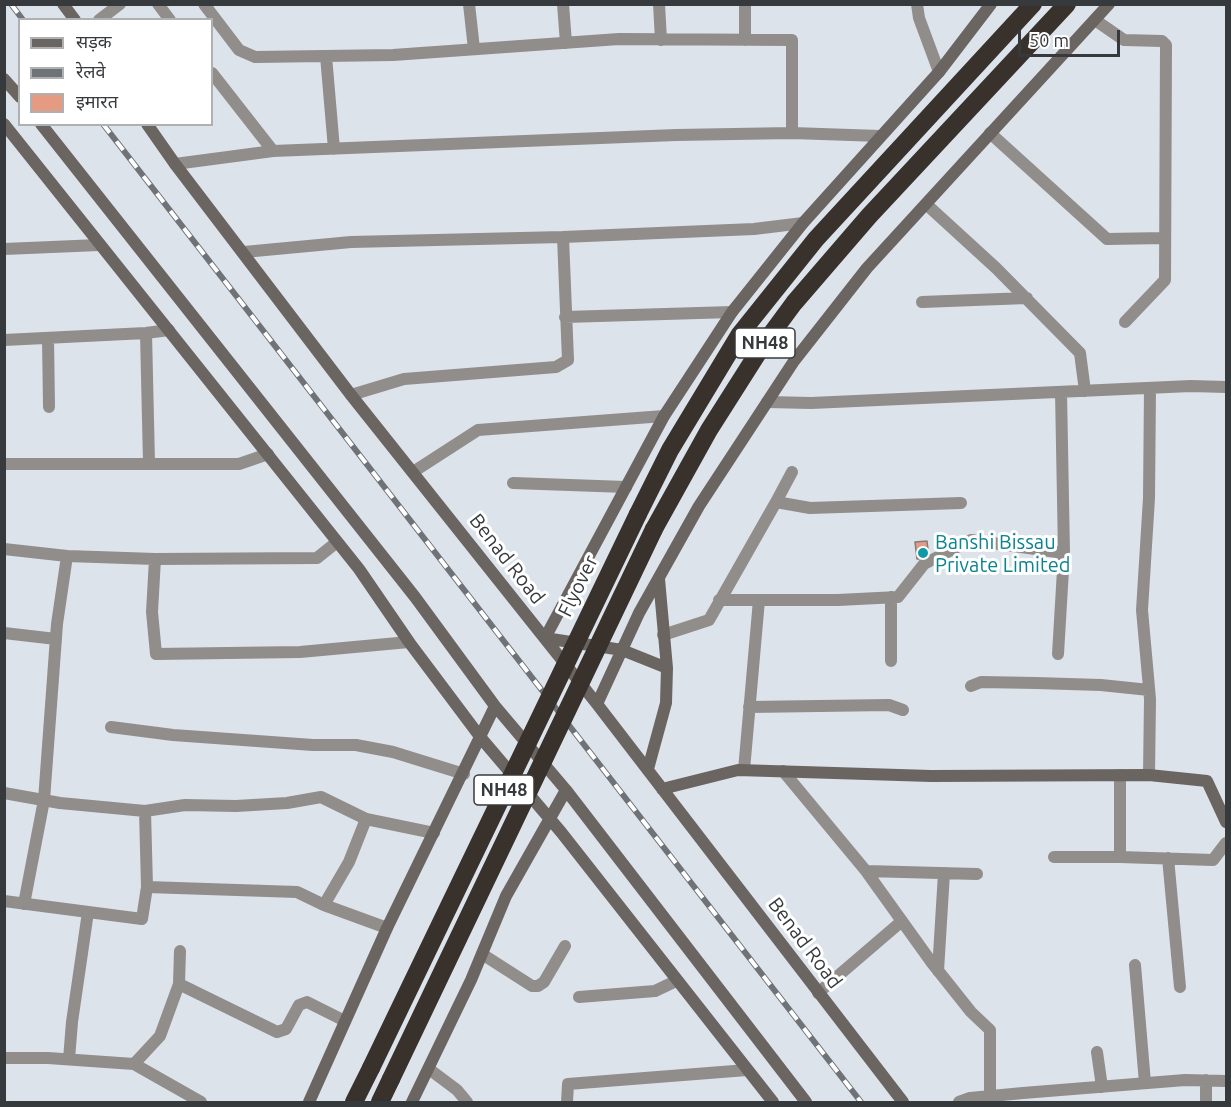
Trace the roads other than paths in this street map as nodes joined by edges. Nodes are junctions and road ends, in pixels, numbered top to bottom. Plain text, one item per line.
1 (63, 4) edge
2 (120, 4) edge
3 (158, 4) edge
4 (204, 4) edge
5 (469, 4) edge
6 (563, 4) edge
7 (659, 4) edge
8 (745, 4) edge
9 (917, 4) edge
10 (991, 4) edge
11 (1033, 4) edge
12 (1067, 4) edge
13 (1109, 4) edge
14 (74, 18) edge
15 (102, 18) edge
16 (168, 18) edge
17 (1095, 20) junction
18 (661, 40) junction
19 (745, 40) junction
20 (566, 43) junction
21 (474, 50) junction
22 (326, 56) junction
23 (939, 72) junction
24 (213, 74) edge
25 (4, 78) edge
26 (18, 96) edge
27 (4, 123) edge
28 (43, 126) edge
29 (148, 126) edge
30 (792, 133) junction
31 (990, 133) junction
32 (880, 136) junction
33 (334, 149) junction
34 (273, 151) junction
35 (174, 164) junction
36 (926, 204) junction
37 (803, 223) junction
38 (563, 237) junction
39 (1165, 238) junction
40 (99, 245) junction
41 (4, 249) edge
42 (244, 252) junction
43 (1027, 298) junction
44 (922, 302) dead end
45 (732, 312) junction
46 (565, 316) junction
47 (1125, 322) dead end
48 (169, 330) junction
49 (146, 333) junction
50 (48, 338) junction
51 (4, 340) edge
52 (1227, 387) edge
53 (1150, 388) junction
54 (1085, 391) junction
55 (1061, 392) junction
56 (351, 395) junction
57 (766, 402) junction
58 (49, 407) dead end
59 (664, 416) junction
60 (268, 454) junction
61 (148, 463) junction
62 (4, 464) edge
63 (792, 471) dead end
64 (413, 472) junction
65 (513, 483) dead end
66 (626, 487) junction
67 (776, 502) junction
68 (961, 502) dead end
69 (337, 542) junction
70 (4, 549) edge
71 (1064, 553) junction
72 (67, 556) junction
73 (154, 559) junction
74 (659, 579) junction
75 (891, 597) junction
76 (719, 600) junction
77 (759, 600) junction
78 (4, 633) edge
79 (663, 635) junction
80 (545, 638) junction
81 (56, 639) junction
82 (409, 642) junction
83 (622, 650) junction
84 (1058, 654) dead end
85 (891, 661) dead end
86 (667, 668) junction
87 (971, 686) dead end
88 (1149, 690) junction
89 (597, 704) junction
90 (495, 706) junction
91 (749, 707) junction
92 (903, 710) dead end
93 (111, 727) dead end
94 (481, 738) junction
95 (648, 769) junction
96 (744, 770) junction
97 (783, 771) junction
98 (464, 774) junction
99 (1120, 775) junction
100 (1149, 776) junction
101 (662, 789) junction
102 (566, 790) junction
103 (4, 793) edge
104 (44, 800) junction
105 (145, 811) junction
106 (549, 817) junction
107 (366, 819) junction
108 (1227, 822) edge
109 (434, 832) junction
110 (1227, 843) edge
111 (1054, 857) dead end
112 (1120, 857) junction
113 (1168, 858) junction
114 (866, 871) junction
115 (944, 873) junction
116 (977, 874) dead end
117 (147, 887) junction
118 (4, 901) edge
119 (24, 904) junction
120 (324, 905) junction
121 (88, 912) junction
122 (902, 921) junction
123 (387, 928) junction
124 (565, 946) dead end
125 (180, 951) dead end
126 (482, 954) junction
127 (1135, 965) dead end
128 (938, 971) junction
129 (676, 981) junction
130 (179, 984) junction
131 (1180, 987) dead end
132 (818, 993) junction
133 (579, 997) dead end
134 (345, 1021) junction
135 (1097, 1052) dead end
136 (4, 1059) edge
137 (69, 1059) junction
138 (134, 1064) junction
139 (429, 1069) junction
140 (747, 1070) junction
141 (1206, 1080) junction
142 (1227, 1081) edge
143 (1146, 1083) junction
144 (1102, 1087) junction
145 (990, 1096) junction
146 (201, 1102) edge
147 (309, 1102) edge
148 (354, 1102) edge
149 (380, 1102) edge
150 (412, 1102) edge
151 (467, 1102) edge
152 (567, 1102) edge
153 (773, 1102) edge
154 (806, 1102) edge
155 (903, 1102) edge
156 (959, 1102) edge
157 (1206, 1102) edge

1 - 14 main road
2 - 15 street
3 - 16 street
4 - 22 street
5 - 21 street
6 - 20 street
7 - 18 street
8 - 19 street
9 - 23 street
10 - 23 main road
11 - 148 highway, Flyover / NH48, bridge
12 - 149 highway, NH48, bridge
13 - 17 main road
17 - 31 main road
17 - 39 street
18 - 19 street
18 - 20 street
19 - 30 street
20 - 21 street
21 - 22 street
22 - 33 street
23 - 32 main road
24 - 34 street
25 - 26 main road
27 - 40 main road
28 - 90 main road
29 - 35 main road, Benad Road
30 - 32 street
30 - 33 street
31 - 36 main road
31 - 39 street
32 - 37 main road
33 - 34 street
34 - 35 street
35 - 42 main road, Benad Road
36 - 43 street
36 - 57 main road
37 - 38 street
37 - 45 main road
38 - 42 street
38 - 46 street
39 - 47 street
40 - 41 street
40 - 48 main road
42 - 56 main road, Benad Road
43 - 44 street
43 - 54 street
45 - 46 street
45 - 59 main road
46 - 56 street
48 - 49 street
48 - 60 main road
49 - 50 street
49 - 61 street
50 - 51 street
50 - 58 street
52 - 53 street
53 - 54 street
53 - 88 street
54 - 55 street
55 - 57 street
55 - 71 street
56 - 64 main road, Benad Road
57 - 74 main road
59 - 64 street
59 - 66 main road
60 - 61 street
60 - 69 main road
61 - 62 street
63 - 67 street
64 - 80 main road, Benad Road
65 - 66 street
66 - 80 main road
67 - 68 street
67 - 76 street
69 - 73 street
69 - 82 main road
70 - 72 street
71 - 75 street
71 - 84 street
72 - 73 street
72 - 81 street
73 - 82 street
74 - 79 main road
74 - 83 main road
75 - 77 street
75 - 85 street
76 - 77 street
76 - 79 street
77 - 91 street
78 - 81 street
79 - 86 main road
80 - 83 main road
80 - 89 main road, Benad Road
81 - 104 street
82 - 94 main road
83 - 86 main road
83 - 89 main road
86 - 95 main road
87 - 88 street
88 - 100 street
89 - 95 main road, Benad Road
90 - 94 main road
90 - 102 main road
91 - 92 street
91 - 96 street
93 - 98 street
94 - 98 main road
94 - 106 main road
95 - 101 main road, Benad Road
96 - 97 main road
96 - 101 main road
97 - 99 main road
97 - 114 street
98 - 109 main road
99 - 100 main road
99 - 112 street
100 - 108 main road
101 - 132 main road, Benad Road
102 - 106 main road
102 - 154 main road
103 - 104 street
104 - 105 street
104 - 119 street
105 - 107 street
105 - 117 street
106 - 126 main road
106 - 129 main road
107 - 109 street
107 - 120 street
109 - 123 main road
110 - 113 street
111 - 112 street
112 - 113 street
113 - 131 street
114 - 115 street
114 - 122 street
115 - 116 street
115 - 128 street
117 - 120 street
117 - 121 street
118 - 119 street
119 - 121 street
120 - 123 street
121 - 137 street
122 - 128 street
122 - 132 street
123 - 134 main road
124 - 126 street
125 - 130 street
126 - 139 main road
127 - 143 street
128 - 145 street
129 - 133 street
129 - 140 main road
130 - 134 street
130 - 138 street
132 - 155 main road, Benad Road
134 - 147 main road
135 - 144 street
136 - 137 street
137 - 138 street
138 - 146 street
139 - 150 main road
139 - 151 street
140 - 152 street
140 - 153 main road
141 - 142 street
141 - 143 street
141 - 157 street
143 - 144 street
144 - 145 street
145 - 156 street

